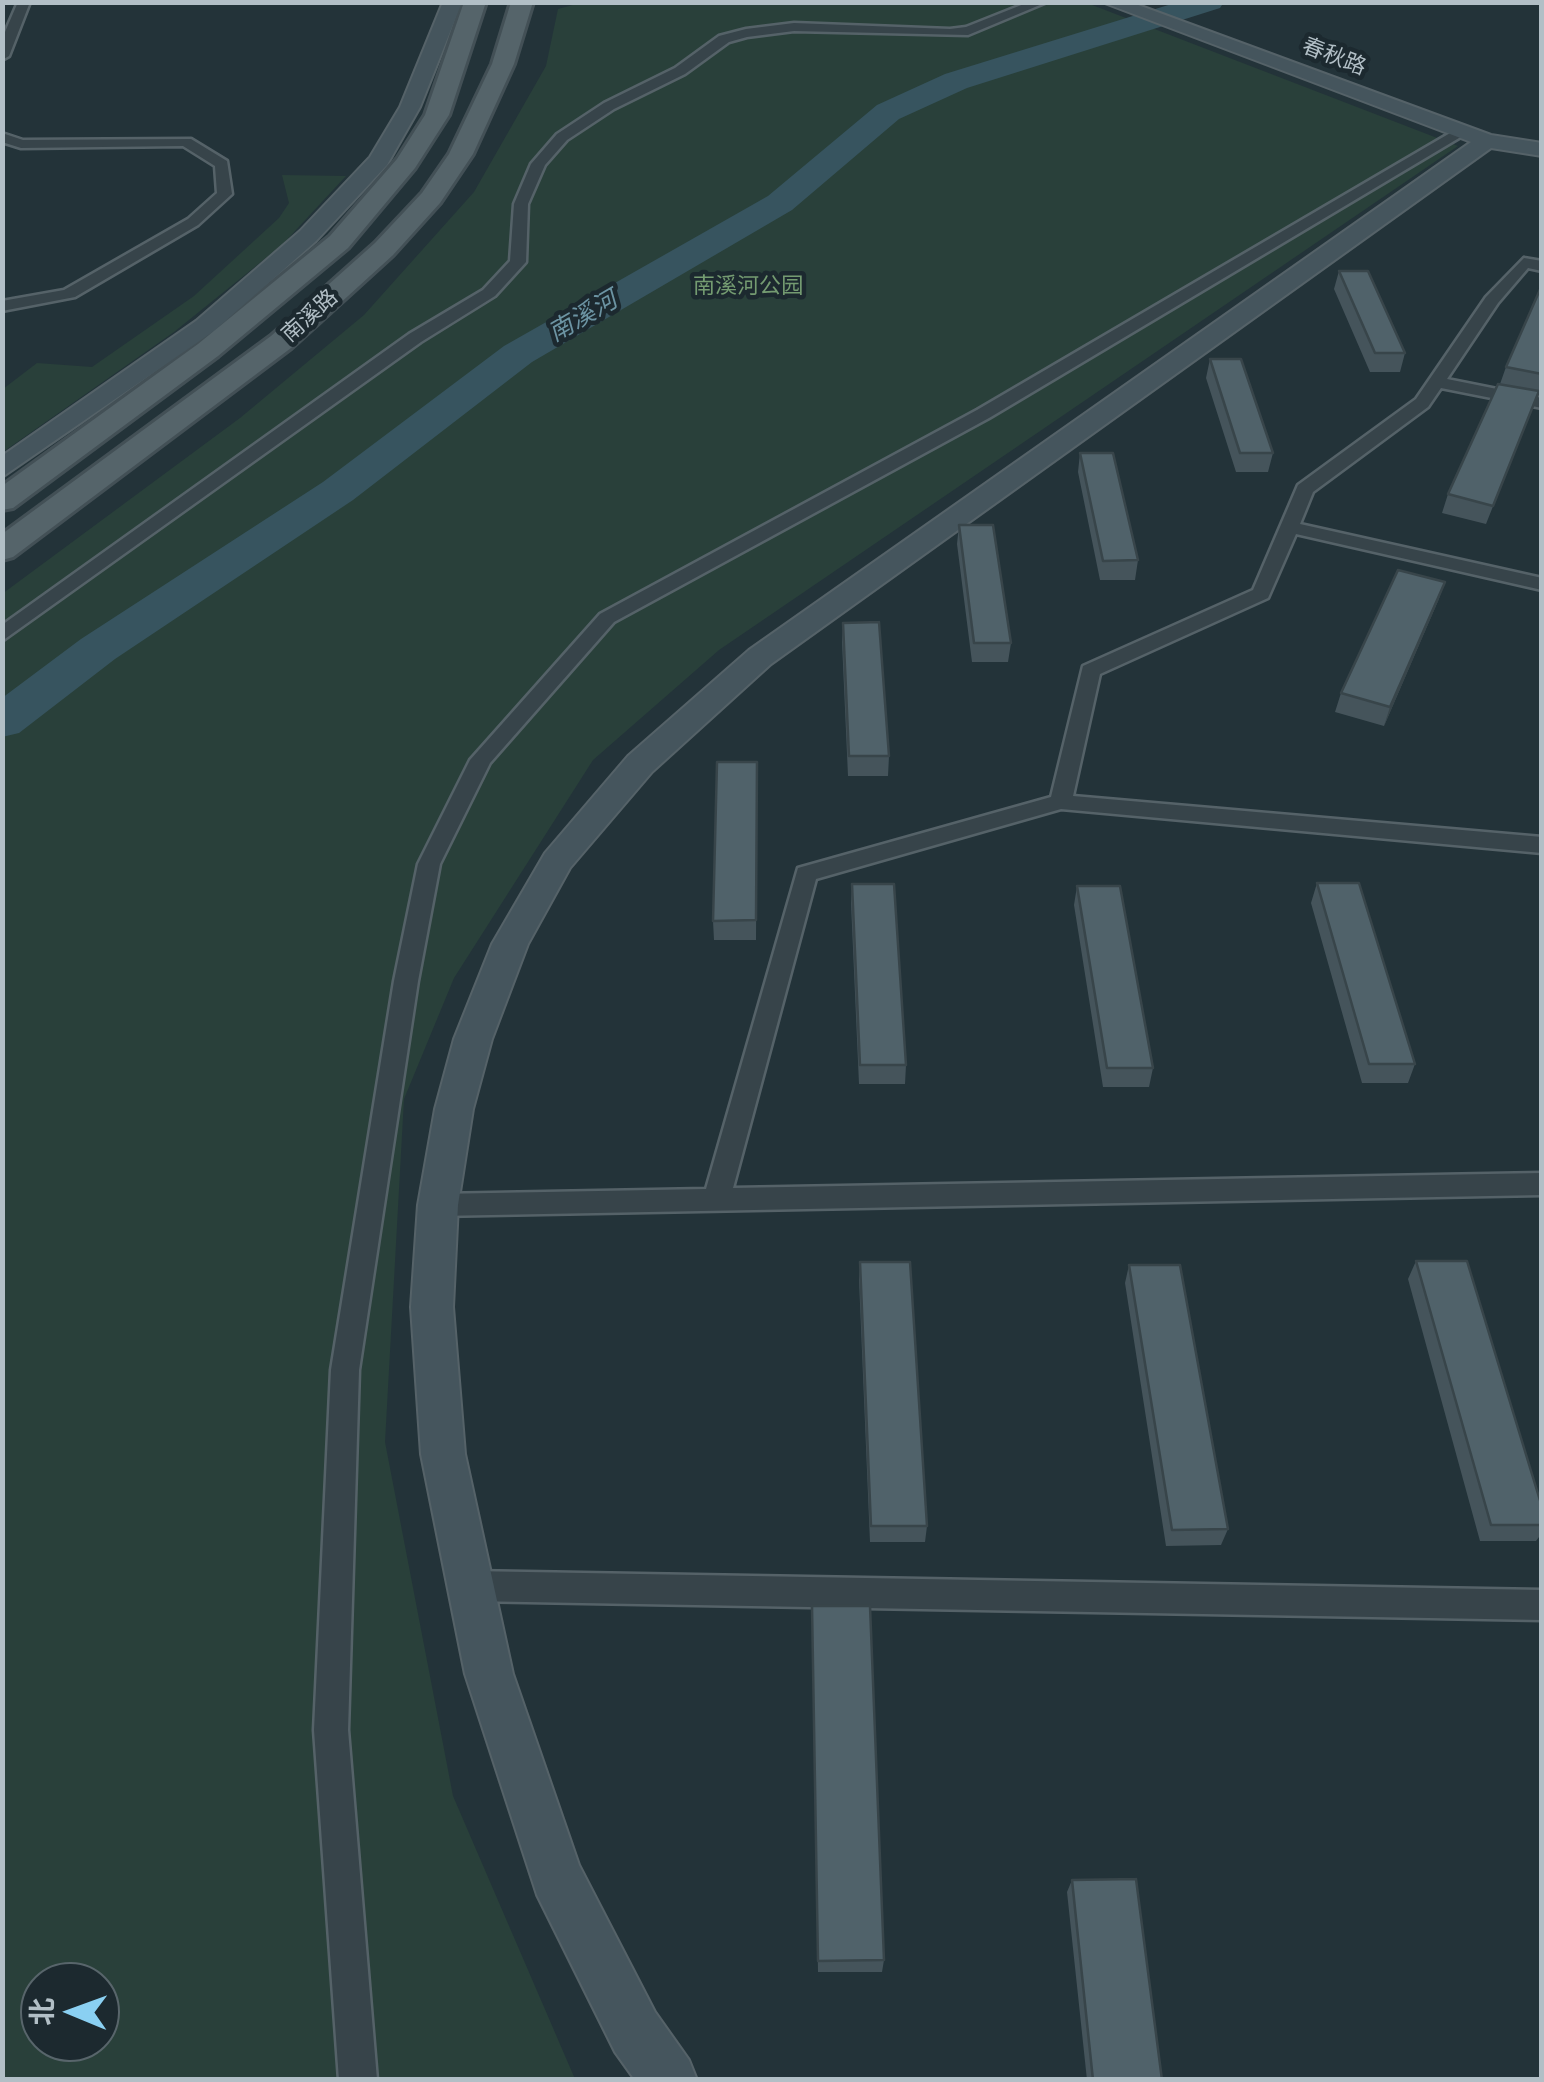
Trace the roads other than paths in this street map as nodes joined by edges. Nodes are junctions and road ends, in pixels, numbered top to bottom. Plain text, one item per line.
1 (24, 2) edge
2 (452, 2) edge
3 (475, 2) edge
4 (522, 2) edge
5 (1041, 2) edge
6 (1110, 2) edge
7 (2, 56) edge
8 (2, 137) edge
9 (1475, 137) junction
10 (1542, 150) edge
11 (324, 254) junction
12 (1542, 266) edge
13 (263, 275) junction
14 (2, 306) edge
15 (1436, 382) junction
16 (1542, 402) edge
17 (2, 469) edge
18 (2, 501) edge
19 (1289, 528) junction
20 (2, 550) edge
21 (1542, 584) edge
22 (2, 635) edge
23 (1062, 802) junction
24 (1542, 846) edge
25 (1542, 1184) edge
26 (716, 1200) junction
27 (438, 1205) junction
28 (470, 1586) junction
29 (1542, 1604) edge
30 (358, 2080) edge
31 (668, 2080) edge

1 - 7 street
2 - 13 street
3 - 11 main road, 南溪路
4 - 20 main road, 南溪路
5 - 22 street
6 - 9 street, 春秋路
8 - 14 street
9 - 10 street, 春秋路
9 - 27 street
9 - 30 street
11 - 13 main road
11 - 18 main road, 南溪路
12 - 15 street
13 - 17 street
15 - 16 street
15 - 19 street
19 - 21 street
19 - 23 street
23 - 24 street
23 - 26 street
25 - 26 street
26 - 27 street
27 - 28 street
28 - 29 street
28 - 31 street

